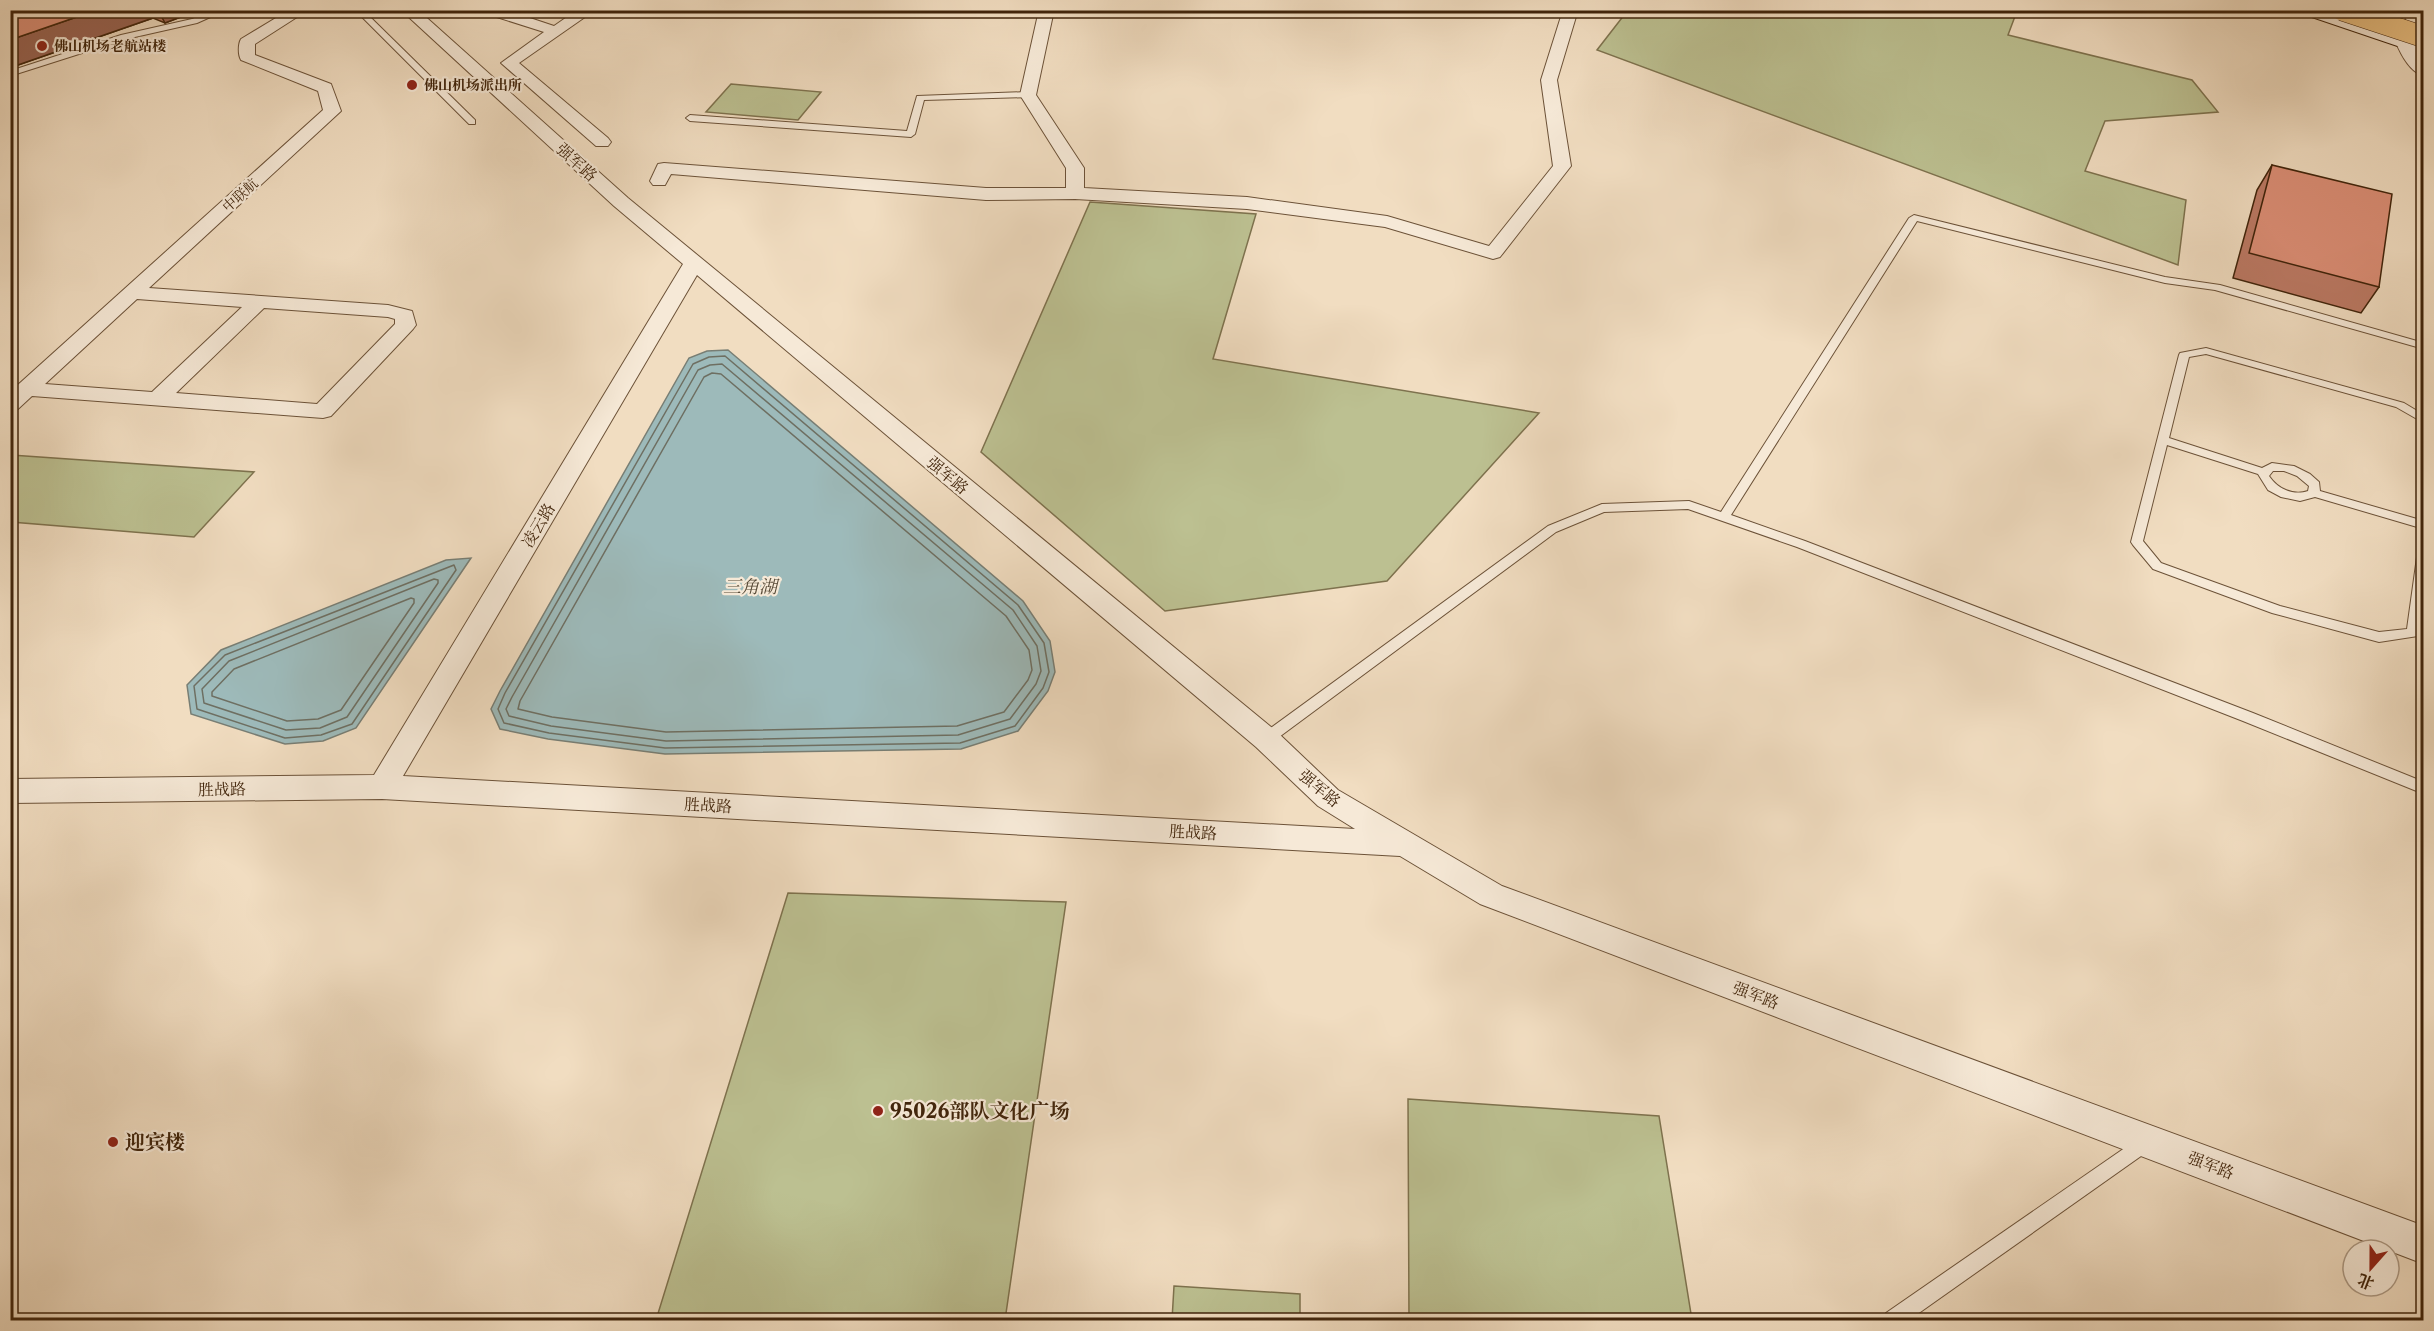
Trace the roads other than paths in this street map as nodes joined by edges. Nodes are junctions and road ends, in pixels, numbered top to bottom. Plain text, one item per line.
1 (223, 10) edge
2 (301, 10) edge
3 (358, 10) edge
4 (408, 10) edge
5 (489, 10) edge
6 (588, 10) edge
7 (1047, 10) edge
8 (1570, 10) edge
9 (2310, 10) edge
10 (2342, 10) edge
11 (2392, 10) edge
12 (2424, 21) edge
13 (556, 31) junction
14 (2424, 36) edge
15 (2404, 43) junction
16 (2424, 49) edge
17 (2424, 71) edge
18 (10, 74) edge
19 (1028, 95) junction
20 (690, 118) dead end
21 (472, 122) dead end
22 (602, 142) dead end
23 (659, 181) dead end
24 (1075, 193) junction
25 (694, 263) junction
26 (132, 293) junction
27 (259, 302) junction
28 (2424, 346) edge
29 (18, 397) edge
30 (157, 399) junction
31 (2424, 420) edge
32 (2163, 440) junction
33 (2263, 472) junction
34 (2314, 493) junction
35 (1724, 517) junction
36 (2424, 525) edge
37 (2424, 550) edge
38 (1266, 739) junction
39 (382, 787) junction
40 (2424, 788) edge
41 (10, 791) edge
42 (1404, 844) junction
43 (2147, 1141) junction
44 (2424, 1245) edge
45 (1893, 1320) edge

1 - 18 lane
2 - 26 street, 中联航
3 - 21 lane
4 - 25 street, 强军路
5 - 13 street
6 - 13 street
7 - 19 street
8 - 24 street
9 - 15 street
10 - 14 main road, bridge
11 - 12 main road
11 - 15 street
13 - 22 street
15 - 16 street
15 - 17 street
19 - 20 lane
19 - 24 street
23 - 24 street
25 - 38 street, 强军路
25 - 39 street, 凌云路
26 - 27 street
26 - 29 street, 中联航
27 - 30 street
27 - 30 street
28 - 35 lane
29 - 30 street
31 - 32 lane
32 - 33 lane
32 - 37 lane
33 - 34 lane
33 - 34 lane
34 - 36 lane
35 - 38 lane
35 - 40 lane
38 - 42 street, 强军路
39 - 41 street, 胜战路
39 - 42 street, 胜战路
42 - 43 street, 强军路
43 - 44 street, 强军路
43 - 45 lane

